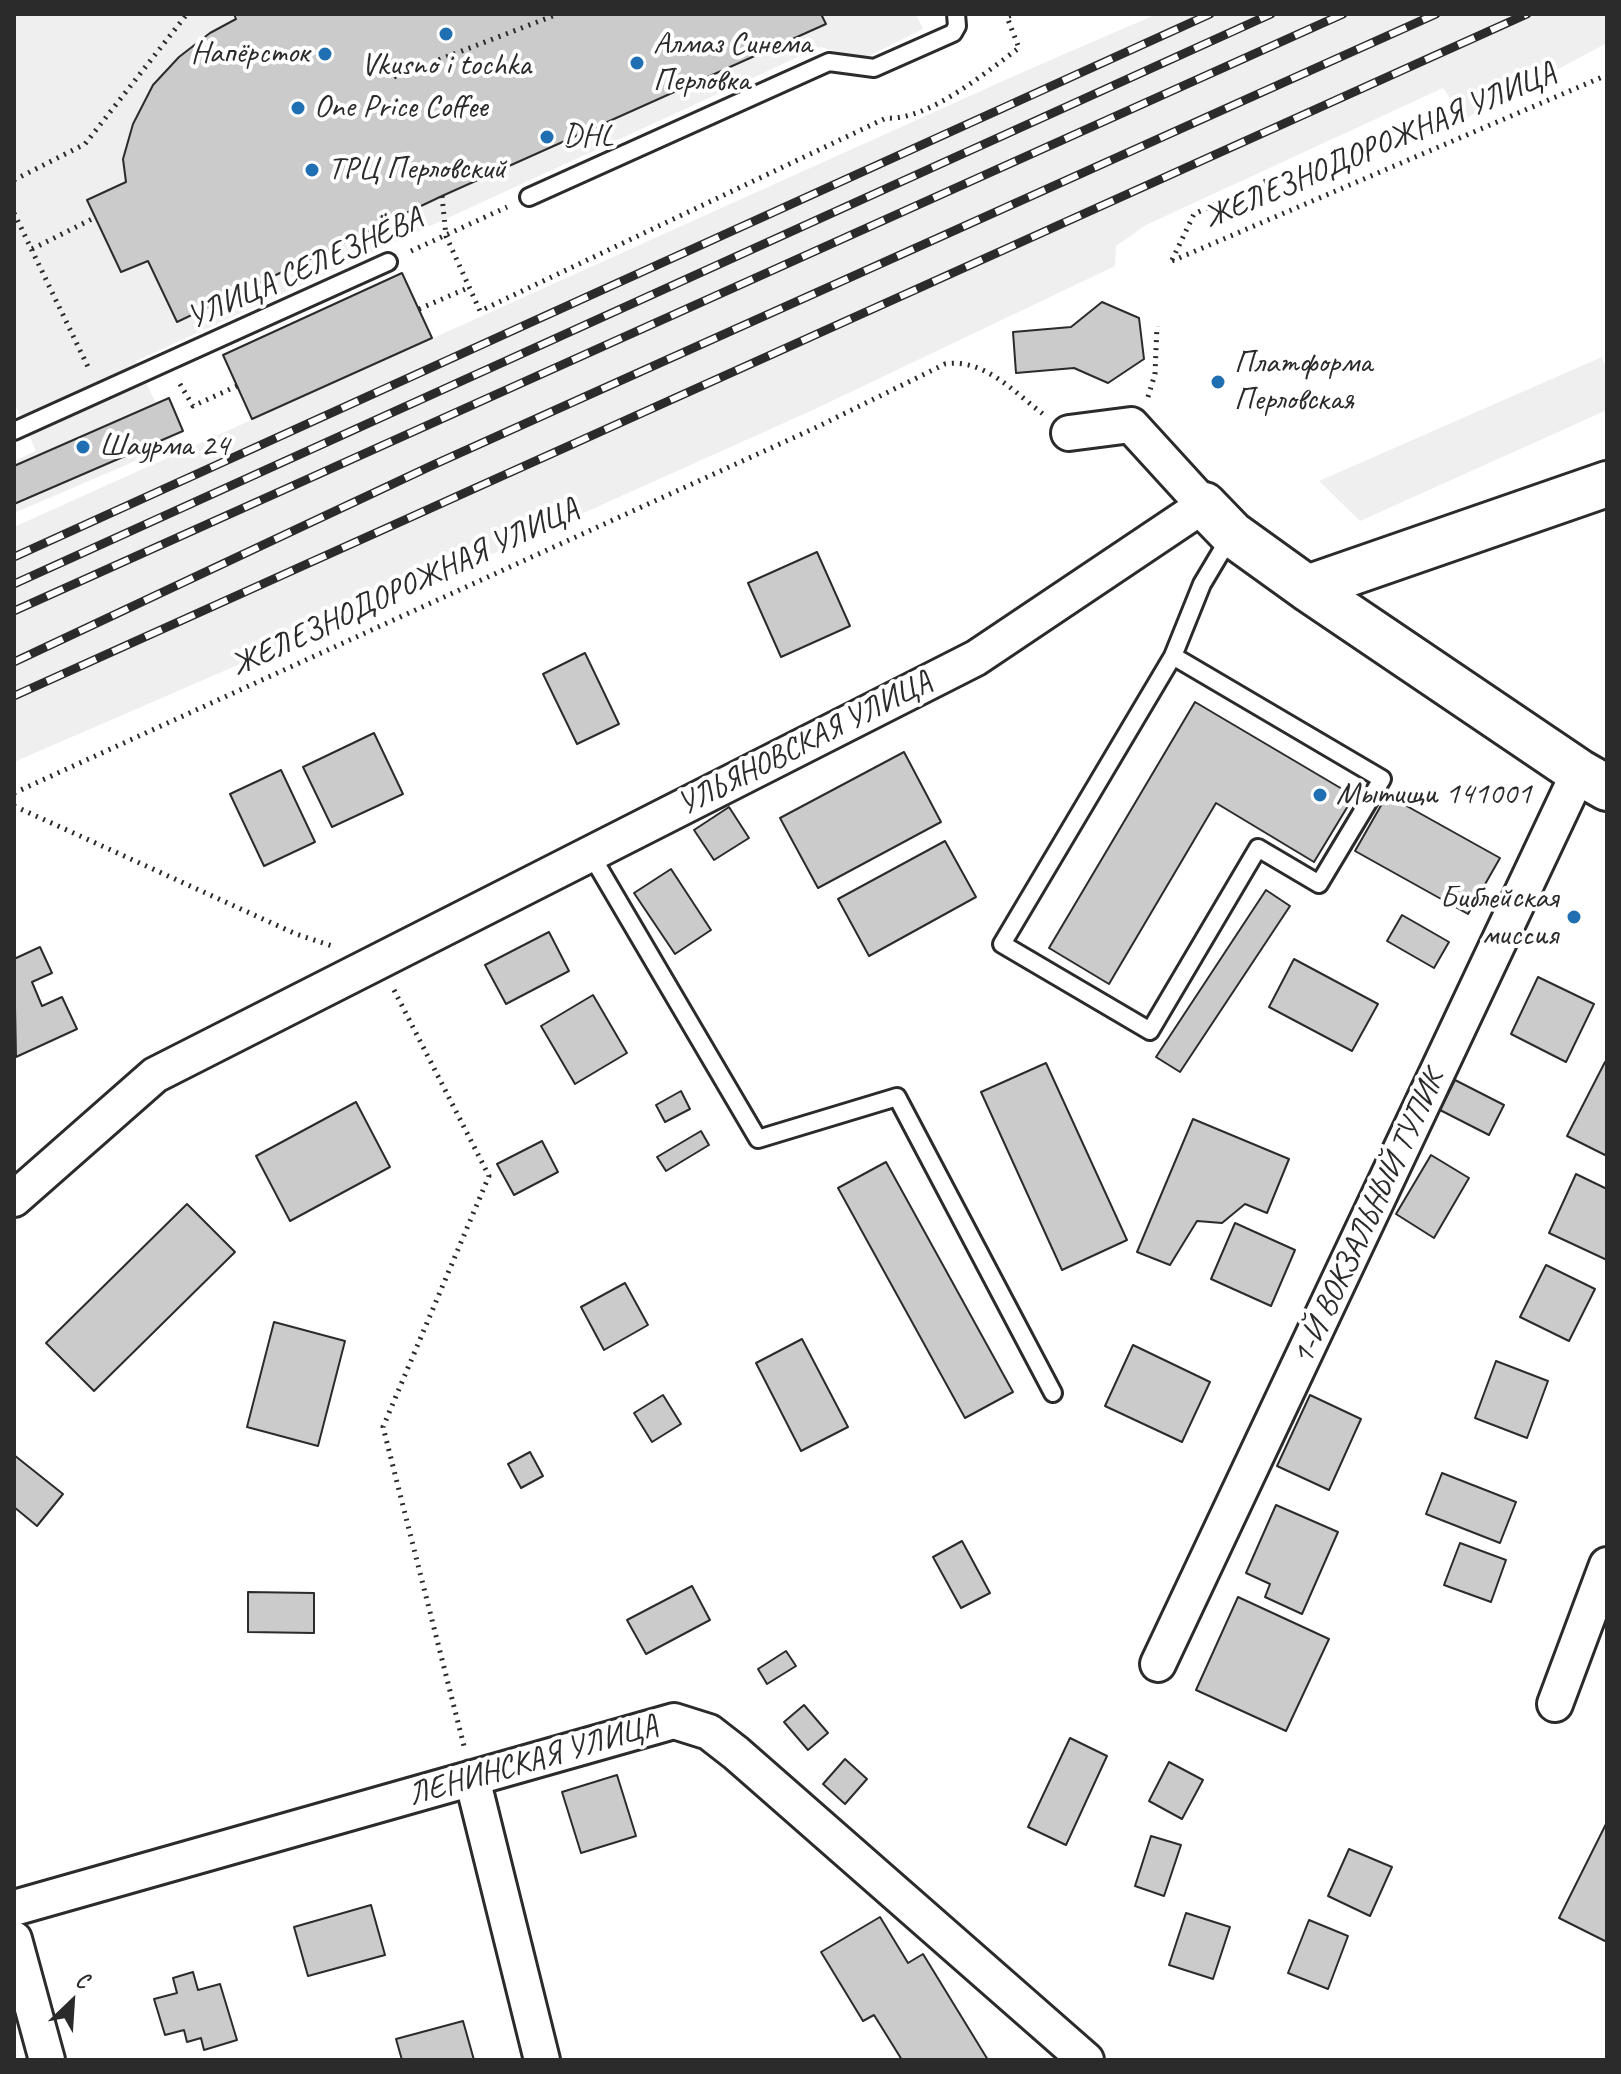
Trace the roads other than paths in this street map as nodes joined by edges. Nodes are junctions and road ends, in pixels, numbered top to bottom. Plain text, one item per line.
1 (956, 14) edge
2 (529, 197) road end
3 (388, 262) road end
4 (14, 431) edge
5 (1069, 433) road end
6 (1607, 484) edge
7 (1218, 519) junction
8 (1307, 588) junction
9 (1173, 656) junction
10 (1593, 780) edge
11 (590, 853) junction
12 (14, 1199) edge
13 (1053, 1393) dead end
14 (1607, 1565) edge
15 (1158, 1664) dead end
16 (1555, 1704) dead end
17 (472, 1778) junction
18 (14, 1908) edge
19 (14, 1939) edge
20 (47, 2060) edge
21 (542, 2060) edge
22 (1086, 2060) edge

1 - 2 lane
3 - 4 lane, УЛИЦА СЕЛЕЗНЁВА
5 - 7 street
6 - 8 street
7 - 8 street
7 - 9 lane
7 - 11 street, УЛЬЯНОВСКАЯ УЛИЦА
8 - 10 street
9 - 9 lane
10 - 15 street, 1-Й ВОКЗАЛЬНЫЙ ТУПИК
11 - 12 street, УЛЬЯНОВСКАЯ УЛИЦА
11 - 13 lane
14 - 16 street
17 - 18 street, ЛЕНИНСКАЯ УЛИЦА
17 - 21 street
17 - 22 street, ЛЕНИНСКАЯ УЛИЦА
19 - 20 street

